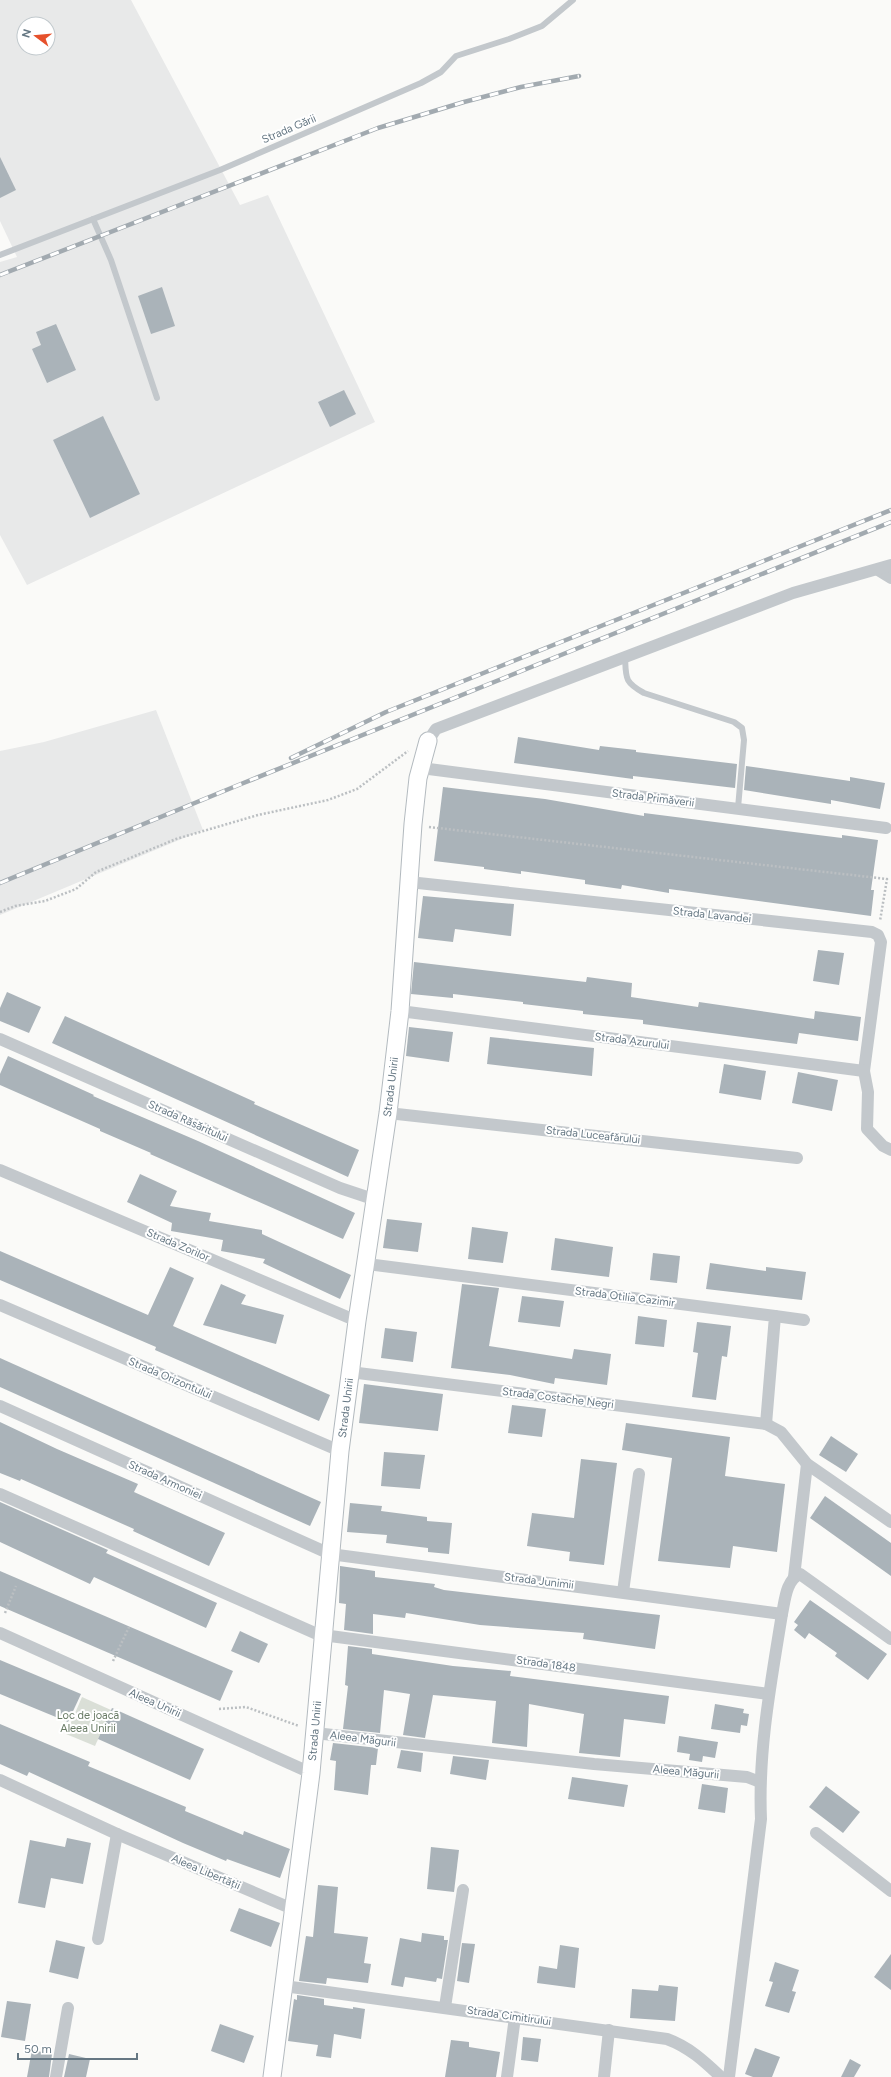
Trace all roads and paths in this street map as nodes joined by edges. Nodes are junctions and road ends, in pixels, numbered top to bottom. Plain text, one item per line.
1 (573, 0) edge
2 (93, 219) junction
3 (0, 255) edge
4 (157, 398) dead end
5 (891, 565) edge
6 (878, 570) junction
7 (891, 578) edge
8 (625, 656) junction
9 (430, 737) junction
10 (420, 768) junction
11 (738, 808) junction
12 (413, 824) junction
13 (886, 828) dead end
14 (409, 882) junction
15 (0, 912) edge
16 (878, 935) junction
17 (400, 1011) junction
18 (0, 1039) edge
19 (864, 1071) junction
20 (388, 1113) junction
21 (887, 1148) edge
22 (797, 1158) dead end
23 (0, 1170) edge
24 (376, 1200) junction
25 (367, 1264) junction
26 (0, 1305) edge
27 (775, 1316) junction
28 (804, 1320) dead end
29 (357, 1321) junction
30 (350, 1372) junction
31 (0, 1406) edge
32 (766, 1424) junction
33 (340, 1451) junction
34 (807, 1464) junction
35 (639, 1474) dead end
36 (0, 1494) edge
37 (891, 1522) edge
38 (330, 1554) junction
39 (794, 1577) junction
40 (16, 1586) dead end
41 (624, 1592) junction
42 (5, 1613) dead end
43 (782, 1614) junction
44 (129, 1627) dead end
45 (324, 1632) junction
46 (0, 1633) edge
47 (891, 1639) edge
48 (113, 1661) dead end
49 (769, 1694) junction
50 (219, 1709) dead end
51 (309, 1730) junction
52 (311, 1772) junction
53 (0, 1780) edge
54 (760, 1782) junction
55 (816, 1833) dead end
56 (117, 1834) junction
57 (463, 1890) dead end
58 (891, 1891) edge
59 (295, 1910) junction
60 (98, 1939) dead end
61 (284, 1986) junction
62 (445, 2007) junction
63 (68, 2008) dead end
64 (514, 2017) junction
65 (609, 2030) junction
66 (56, 2077) edge
67 (272, 2077) edge
68 (507, 2077) edge
69 (604, 2077) edge
70 (721, 2077) edge
71 (728, 2077) edge

1 - 2 lane, Strada Gării
2 - 3 lane, Strada Gării
2 - 4 lane
5 - 6 street
6 - 7 street
6 - 8 street
8 - 9 street
8 - 11 lane
9 - 10 street, Strada Unirii
9 - 15 path
10 - 11 street, Strada Primăverii
10 - 12 street, Strada Unirii
11 - 13 street, Strada Primăverii
12 - 14 street, Strada Unirii
12 - 16 path
14 - 16 street, Strada Lavandei
14 - 17 street, Strada Unirii
16 - 19 street
17 - 19 street, Strada Azurului
17 - 20 street, Strada Unirii
18 - 24 street, Strada Răsăritului
19 - 21 street
20 - 22 street, Strada Luceafǎrului
20 - 24 street, Strada Unirii
23 - 29 street, Strada Zorilor
24 - 25 street, Strada Unirii
25 - 27 street, Strada Otilia Cazimir
25 - 29 street, Strada Unirii
26 - 33 street, Strada Orizontului
27 - 28 street, Strada Otilia Cazimir
27 - 32 street
29 - 30 street, Strada Unirii
30 - 32 street, Strada Costache Negri
30 - 33 street, Strada Unirii
31 - 38 street, Strada Armoniei
32 - 34 street
33 - 38 street, Strada Unirii
34 - 37 street
34 - 39 street
35 - 41 street
36 - 45 street
38 - 41 street, Strada Junimii
38 - 45 street, Strada Unirii
39 - 43 street
39 - 47 street
40 - 42 path
41 - 43 street, Strada Junimii
43 - 49 street
44 - 48 path
45 - 49 street, Strada 1848
45 - 51 street, Strada Unirii
46 - 52 street, Aleea Unirii
49 - 54 street
50 - 51 path
51 - 52 street, Strada Unirii
51 - 54 street, Aleea Măgurii
52 - 59 street, Strada Unirii
53 - 56 street, Aleea Libertății
54 - 71 street
55 - 58 street
56 - 59 street, Aleea Libertății
56 - 60 street
57 - 62 street
59 - 61 street, Strada Unirii
61 - 62 street, Strada Cimitirului
61 - 67 street, Strada Unirii
62 - 64 street, Strada Cimitirului
63 - 66 street
64 - 65 street, Strada Cimitirului
64 - 68 street
65 - 69 street
65 - 70 street, Strada Cimitirului

